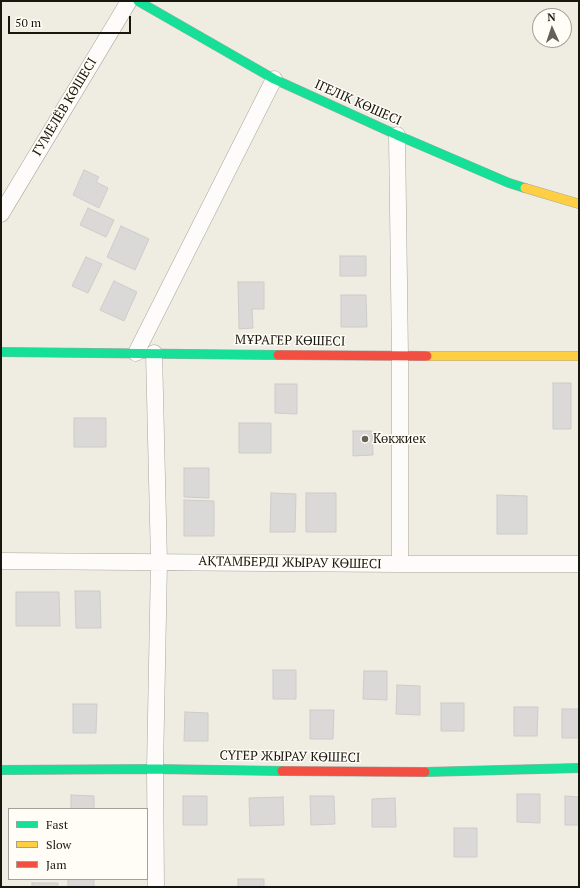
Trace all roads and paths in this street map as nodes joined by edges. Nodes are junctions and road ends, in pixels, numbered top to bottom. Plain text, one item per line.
1 (129, 1) edge
2 (138, 1) edge
3 (274, 79) junction
4 (397, 135) junction
5 (579, 204) edge
6 (1, 214) edge
7 (1, 352) edge
8 (136, 353) junction
9 (154, 353) junction
10 (400, 356) junction
11 (579, 356) edge
12 (1, 561) edge
13 (159, 562) junction
14 (400, 564) junction
15 (579, 564) edge
16 (579, 768) edge
17 (155, 769) junction
18 (1, 770) edge
19 (156, 887) edge

1 - 6 street, ГУМЕЛЁВ КӨШЕСІ
2 - 3 street, ІГЕЛІК КӨШЕСІ
3 - 4 street, ІГЕЛІК КӨШЕСІ
3 - 8 street
4 - 5 street, ІГЕЛІК КӨШЕСІ
4 - 10 street
7 - 8 street, МҰРАГЕР КӨШЕСІ
8 - 9 street, МҰРАГЕР КӨШЕСІ
9 - 10 street, МҰРАГЕР КӨШЕСІ
9 - 13 street
10 - 11 street, МҰРАГЕР КӨШЕСІ
10 - 14 street
12 - 13 street, АҚТАМБЕРДІ ЖЫРАУ КӨШЕСІ
13 - 14 street, АҚТАМБЕРДІ ЖЫРАУ КӨШЕСІ
13 - 17 street
14 - 15 street, АҚТАМБЕРДІ ЖЫРАУ КӨШЕСІ
16 - 17 street, СҮГЕР ЖЫРАУ КӨШЕСІ
17 - 18 street, СҮГЕР ЖЫРАУ КӨШЕСІ
17 - 19 street

